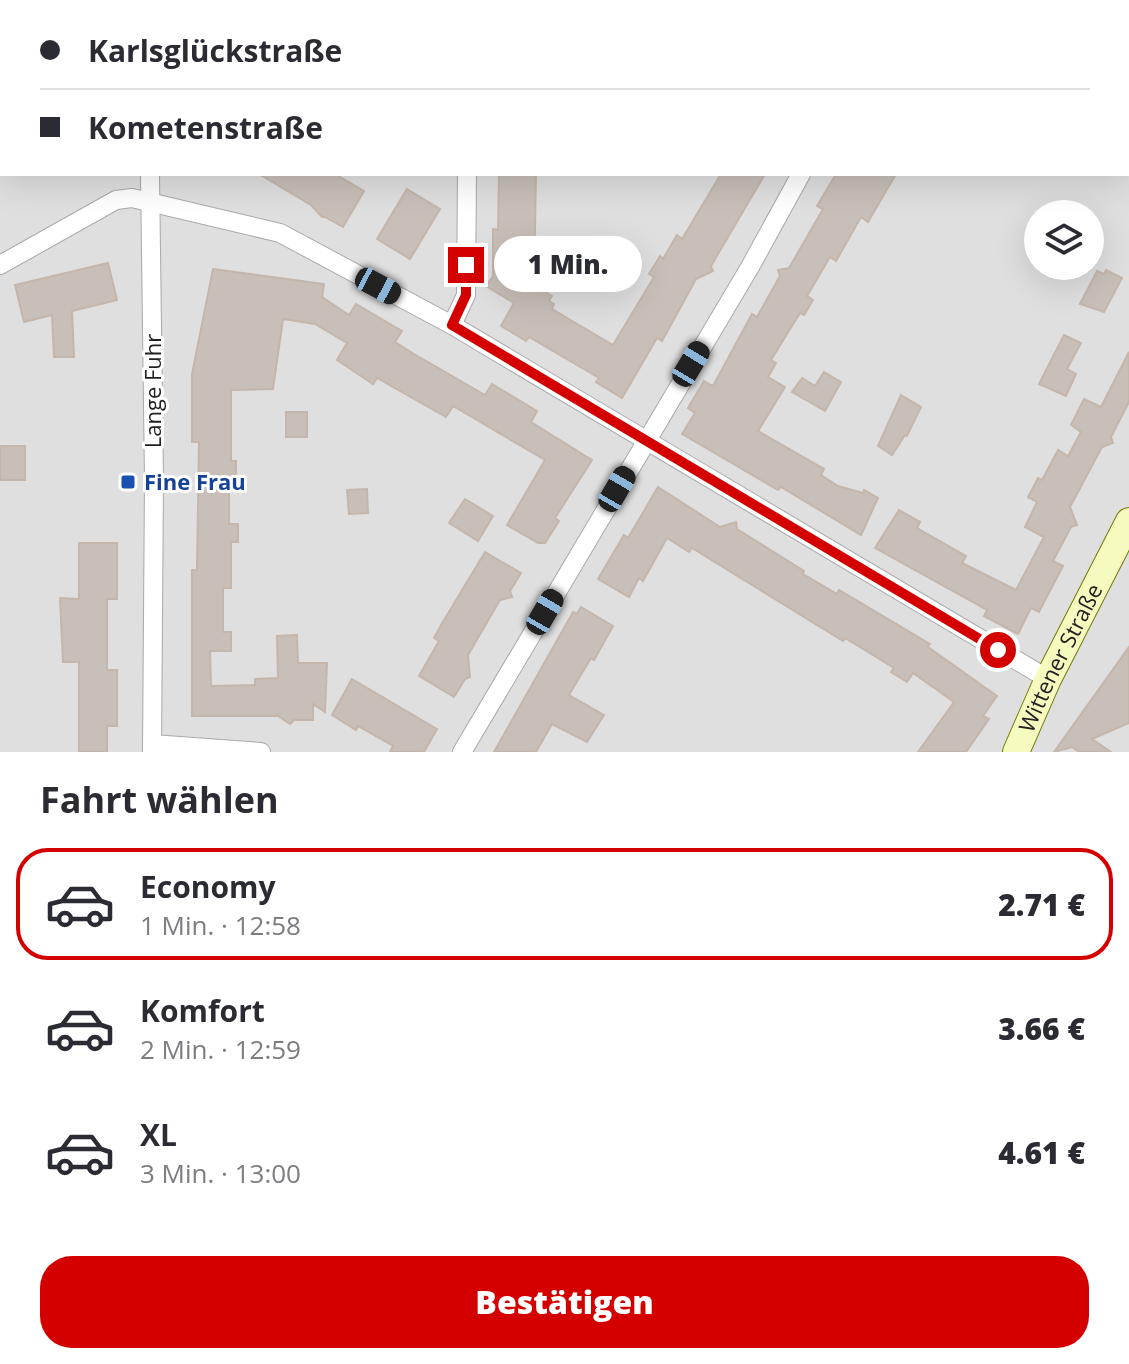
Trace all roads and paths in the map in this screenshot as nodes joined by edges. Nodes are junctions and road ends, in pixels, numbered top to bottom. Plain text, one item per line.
1 (150, 176) edge
2 (467, 176) edge
3 (800, 176) edge
4 (150, 201) junction
5 (0, 265) edge
6 (452, 325) junction
7 (645, 440) junction
8 (1129, 521) edge
9 (1048, 679) junction
10 (152, 748) edge
11 (261, 752) edge
12 (462, 752) edge
13 (1016, 752) edge

1 - 4 street, Lange Fuhr
2 - 6 street
3 - 7 street
4 - 5 street
4 - 6 street
4 - 10 street, Lange Fuhr
6 - 7 street
7 - 9 street
7 - 12 street
8 - 9 main road, Wittener Straße
9 - 13 main road, Wittener Straße
10 - 11 street

